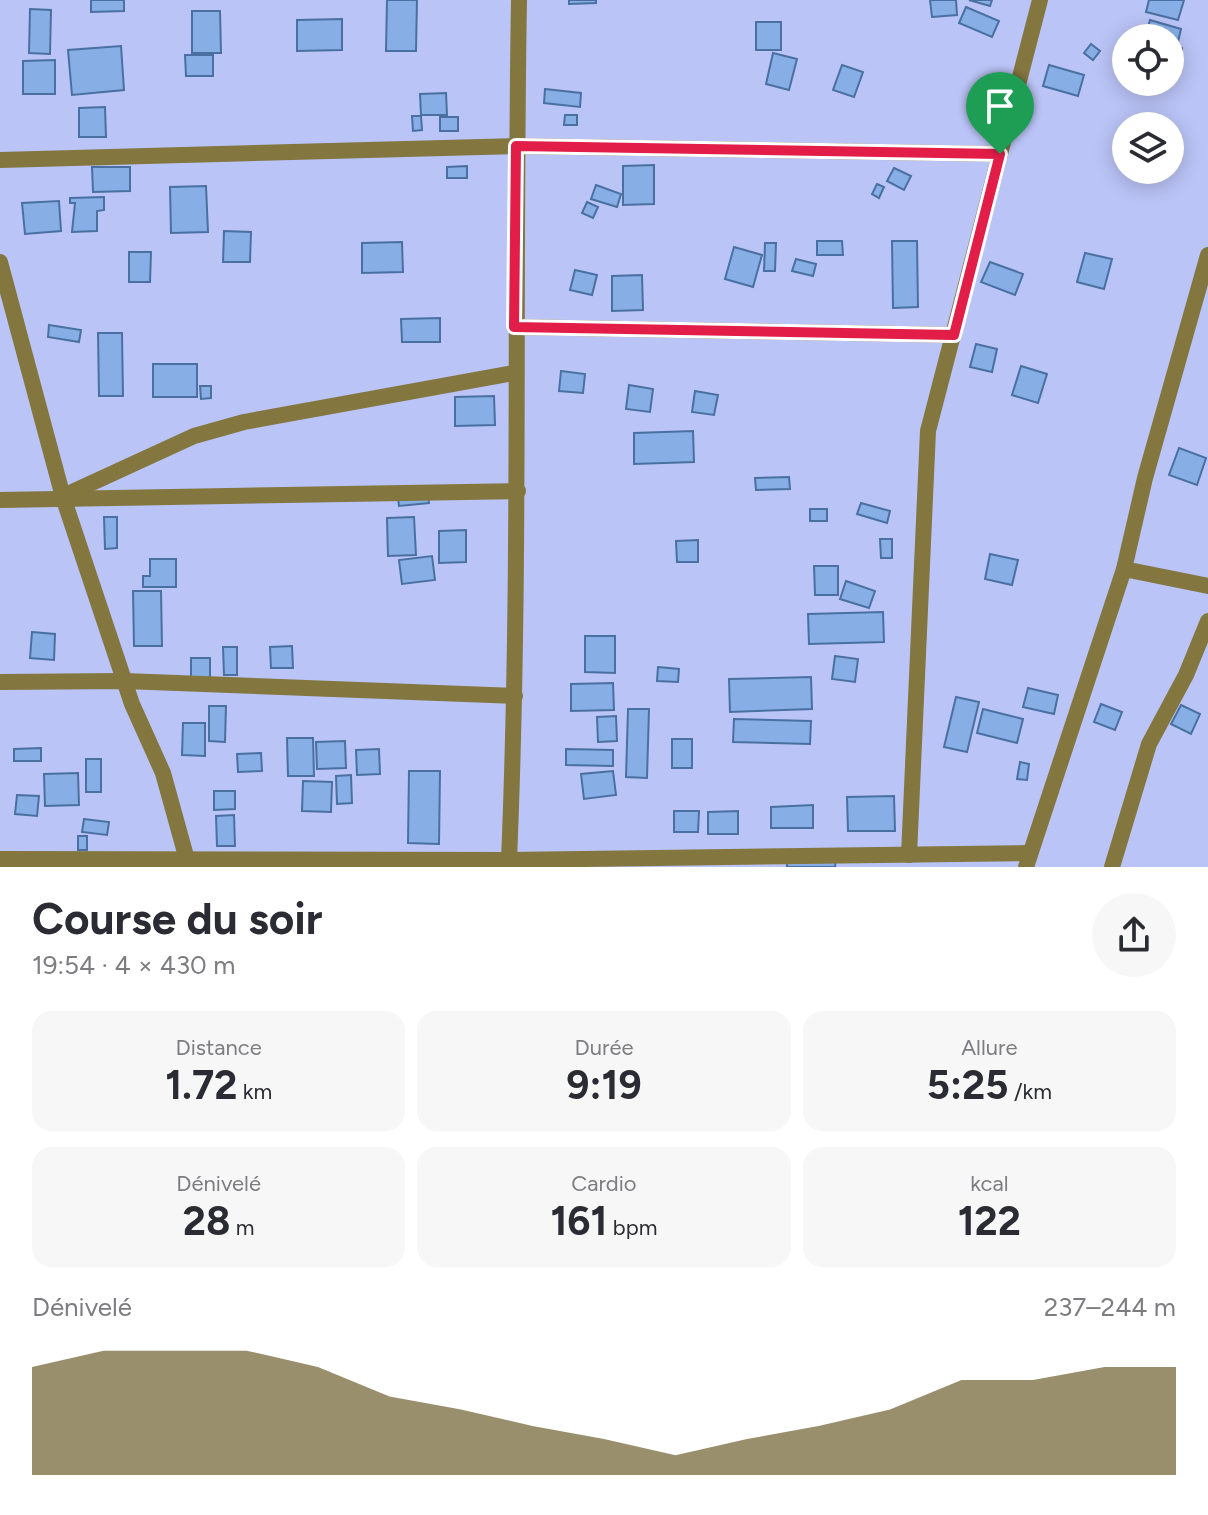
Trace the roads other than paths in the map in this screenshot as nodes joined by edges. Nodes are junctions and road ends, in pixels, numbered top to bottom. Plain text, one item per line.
1 (519, 0) edge
2 (1040, 0) edge
3 (516, 146) junction
4 (1000, 154) junction
5 (0, 160) edge
6 (1208, 255) edge
7 (0, 262) edge
8 (514, 327) junction
9 (954, 335) junction
10 (514, 373) junction
11 (518, 491) junction
12 (63, 497) junction
13 (0, 500) edge
14 (1124, 569) junction
15 (1208, 586) edge
16 (1208, 621) edge
17 (124, 681) junction
18 (0, 682) edge
19 (515, 696) junction
20 (909, 855) junction
21 (0, 859) edge
22 (509, 860) junction
23 (1028, 860) edge
24 (188, 863) edge
25 (1112, 867) edge

1 - 3 street
2 - 4 street
3 - 4 street
3 - 5 street
3 - 8 street
4 - 9 street
6 - 14 street
7 - 12 street
8 - 9 street
8 - 10 street
9 - 20 street
10 - 11 street
10 - 12 street
11 - 12 street
11 - 19 street
12 - 13 street
12 - 17 street
14 - 15 street
14 - 23 street
16 - 25 street
17 - 18 street
17 - 19 street
17 - 24 street
19 - 22 street
20 - 22 street
20 - 23 street
21 - 24 street
22 - 24 street

